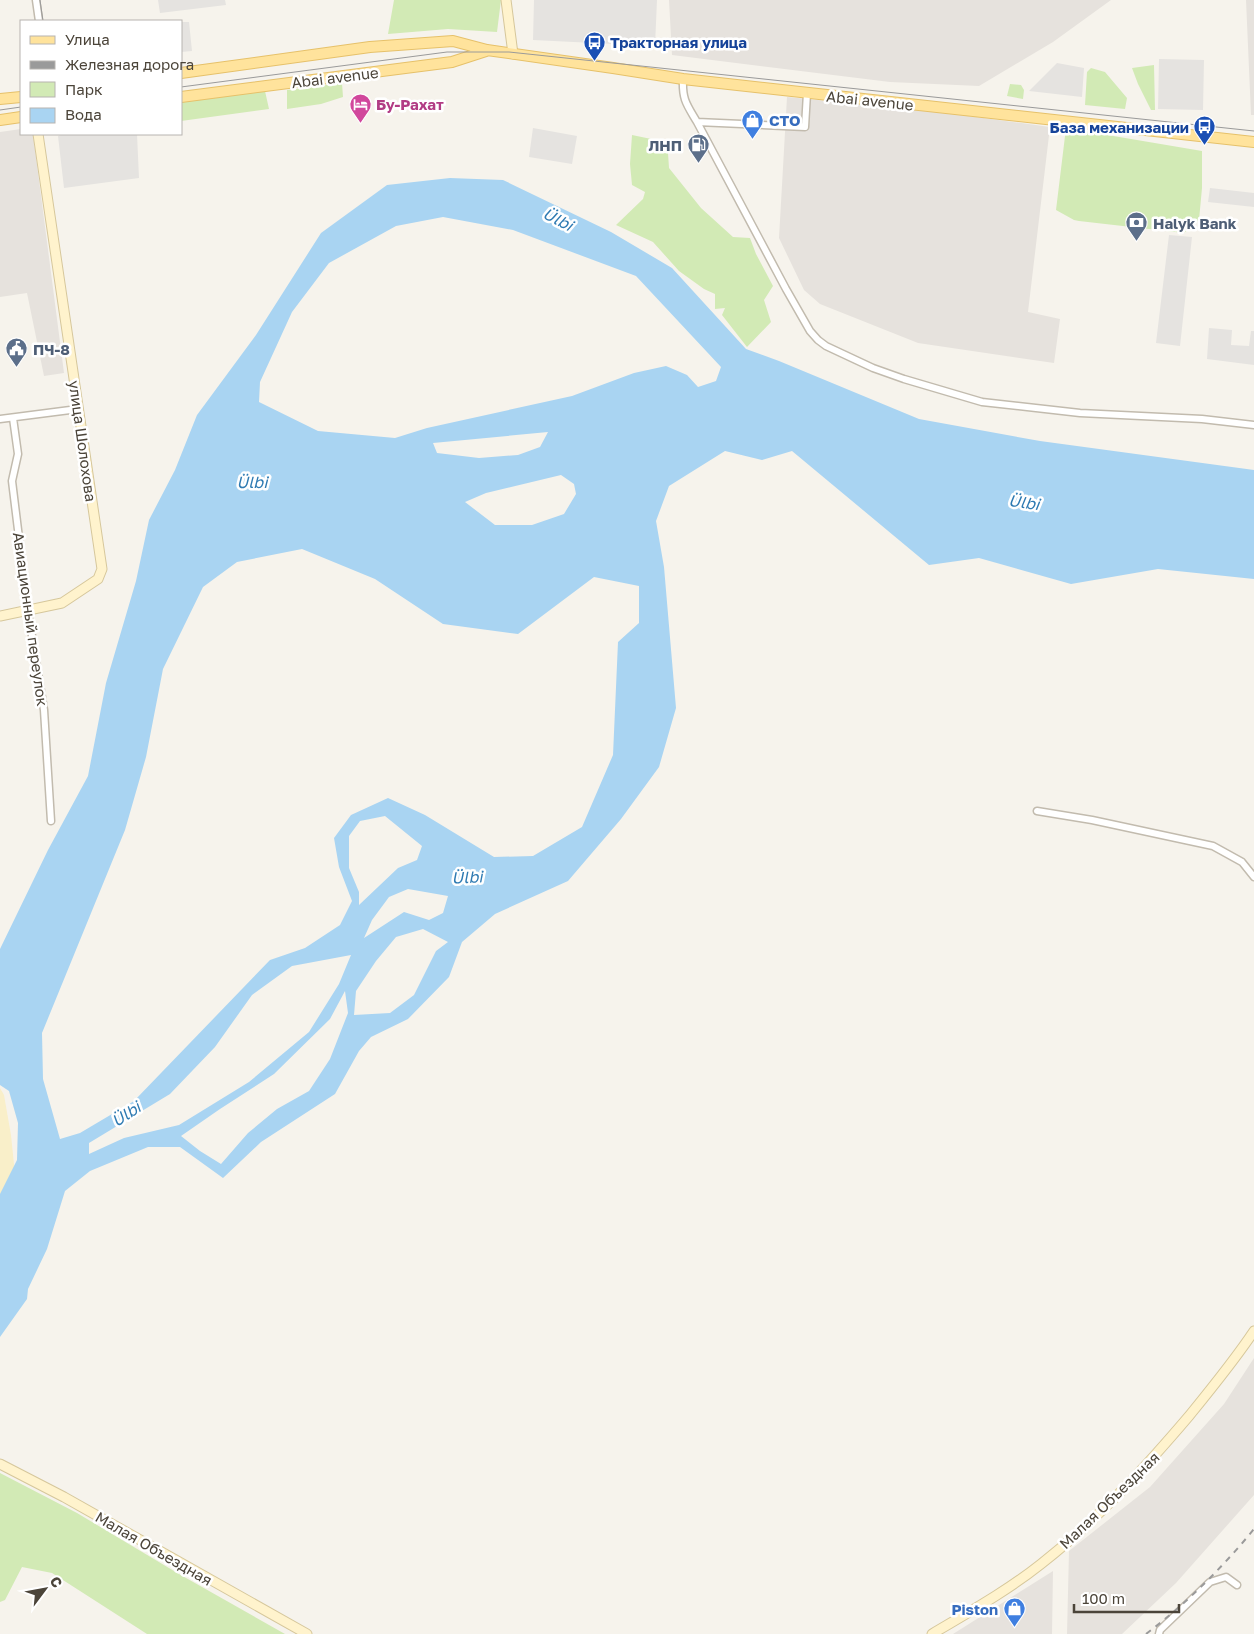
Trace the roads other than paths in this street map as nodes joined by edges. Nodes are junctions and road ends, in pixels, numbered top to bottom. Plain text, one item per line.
1 (36, 0) edge
2 (506, 0) edge
3 (38, 20) edge
4 (487, 50) junction
5 (513, 54) junction
6 (182, 73) edge
7 (683, 80) junction
8 (808, 93) junction
9 (20, 96) edge
10 (182, 97) edge
11 (0, 99) edge
12 (20, 117) edge
13 (0, 120) edge
14 (697, 122) junction
15 (38, 135) edge
16 (1254, 142) edge
17 (78, 409) junction
18 (13, 418) junction
19 (0, 419) edge
20 (1254, 425) edge
21 (28, 611) junction
22 (0, 616) edge
23 (1036, 811) dead end
24 (51, 820) dead end
25 (1254, 877) edge
26 (1254, 1332) edge
27 (0, 1464) edge
28 (1237, 1584) dead end
29 (307, 1634) edge
30 (932, 1634) edge
31 (1159, 1634) edge

1 - 3 street
2 - 5 main road
4 - 5 main road, Abai avenue
4 - 6 main road, Abai avenue
4 - 10 main road, Abai avenue
5 - 7 main road, Abai avenue
7 - 8 main road, Abai avenue
7 - 14 street
8 - 14 street
8 - 16 main road, Abai avenue
9 - 11 main road
12 - 13 main road
14 - 20 street
15 - 17 main road, улица Шолохова
17 - 18 street
17 - 21 main road, улица Шолохова
18 - 19 street
18 - 21 street, Авиационный переулок
21 - 22 main road
21 - 24 street, Авиационный переулок
23 - 25 street
26 - 30 main road, Малая Объездная
27 - 29 main road, Малая Объездная
28 - 31 street

